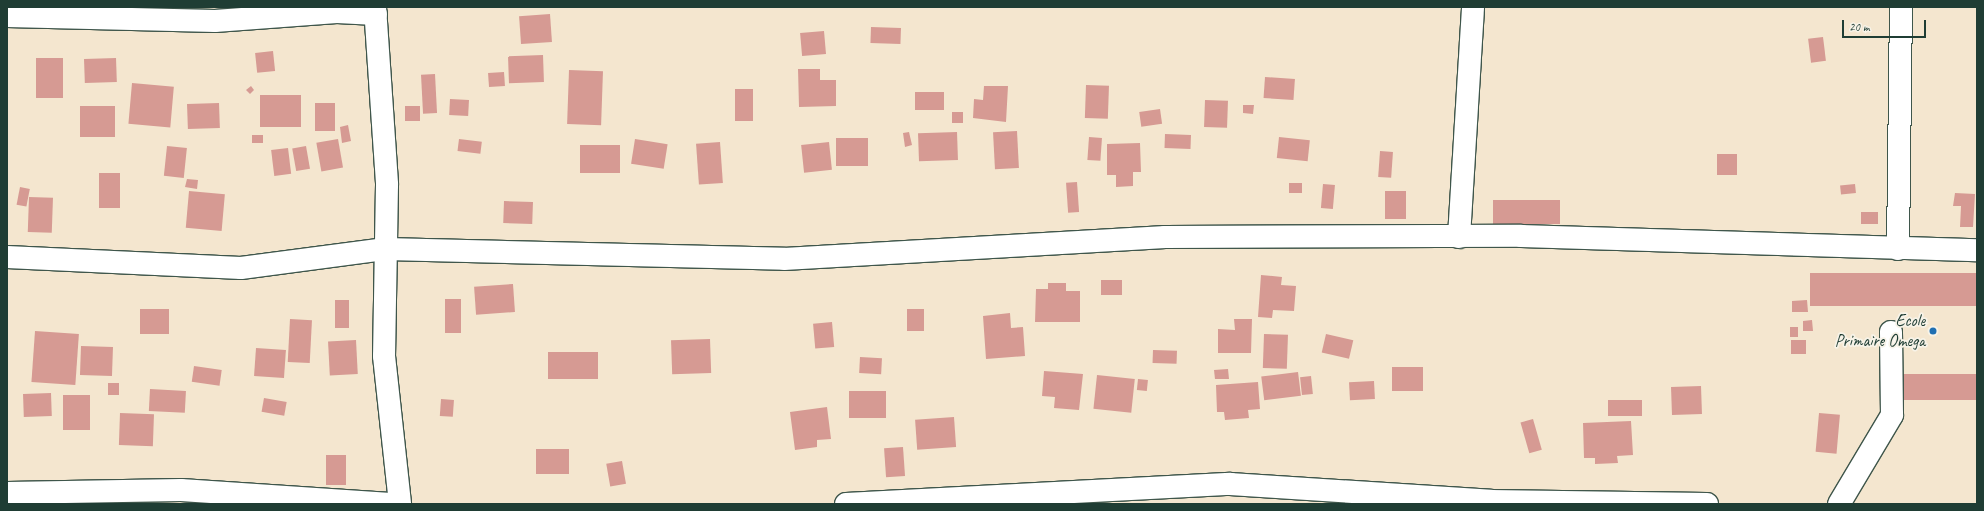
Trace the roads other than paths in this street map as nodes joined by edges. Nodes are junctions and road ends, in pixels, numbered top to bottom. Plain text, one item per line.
1 (1473, 7) edge
2 (1901, 7) edge
3 (376, 11) edge
4 (7, 16) edge
5 (1459, 237) junction
6 (386, 249) junction
7 (1898, 249) junction
8 (1977, 250) edge
9 (7, 257) edge
10 (1891, 332) dead end
11 (7, 493) edge
12 (391, 504) edge
13 (400, 504) edge
14 (846, 504) edge
15 (1707, 504) edge
16 (1839, 504) edge

1 - 5 street
2 - 7 street
3 - 4 street
3 - 6 street
5 - 6 street
5 - 7 street
6 - 9 street
6 - 13 street
7 - 8 street
10 - 16 street
11 - 12 street
14 - 15 street

